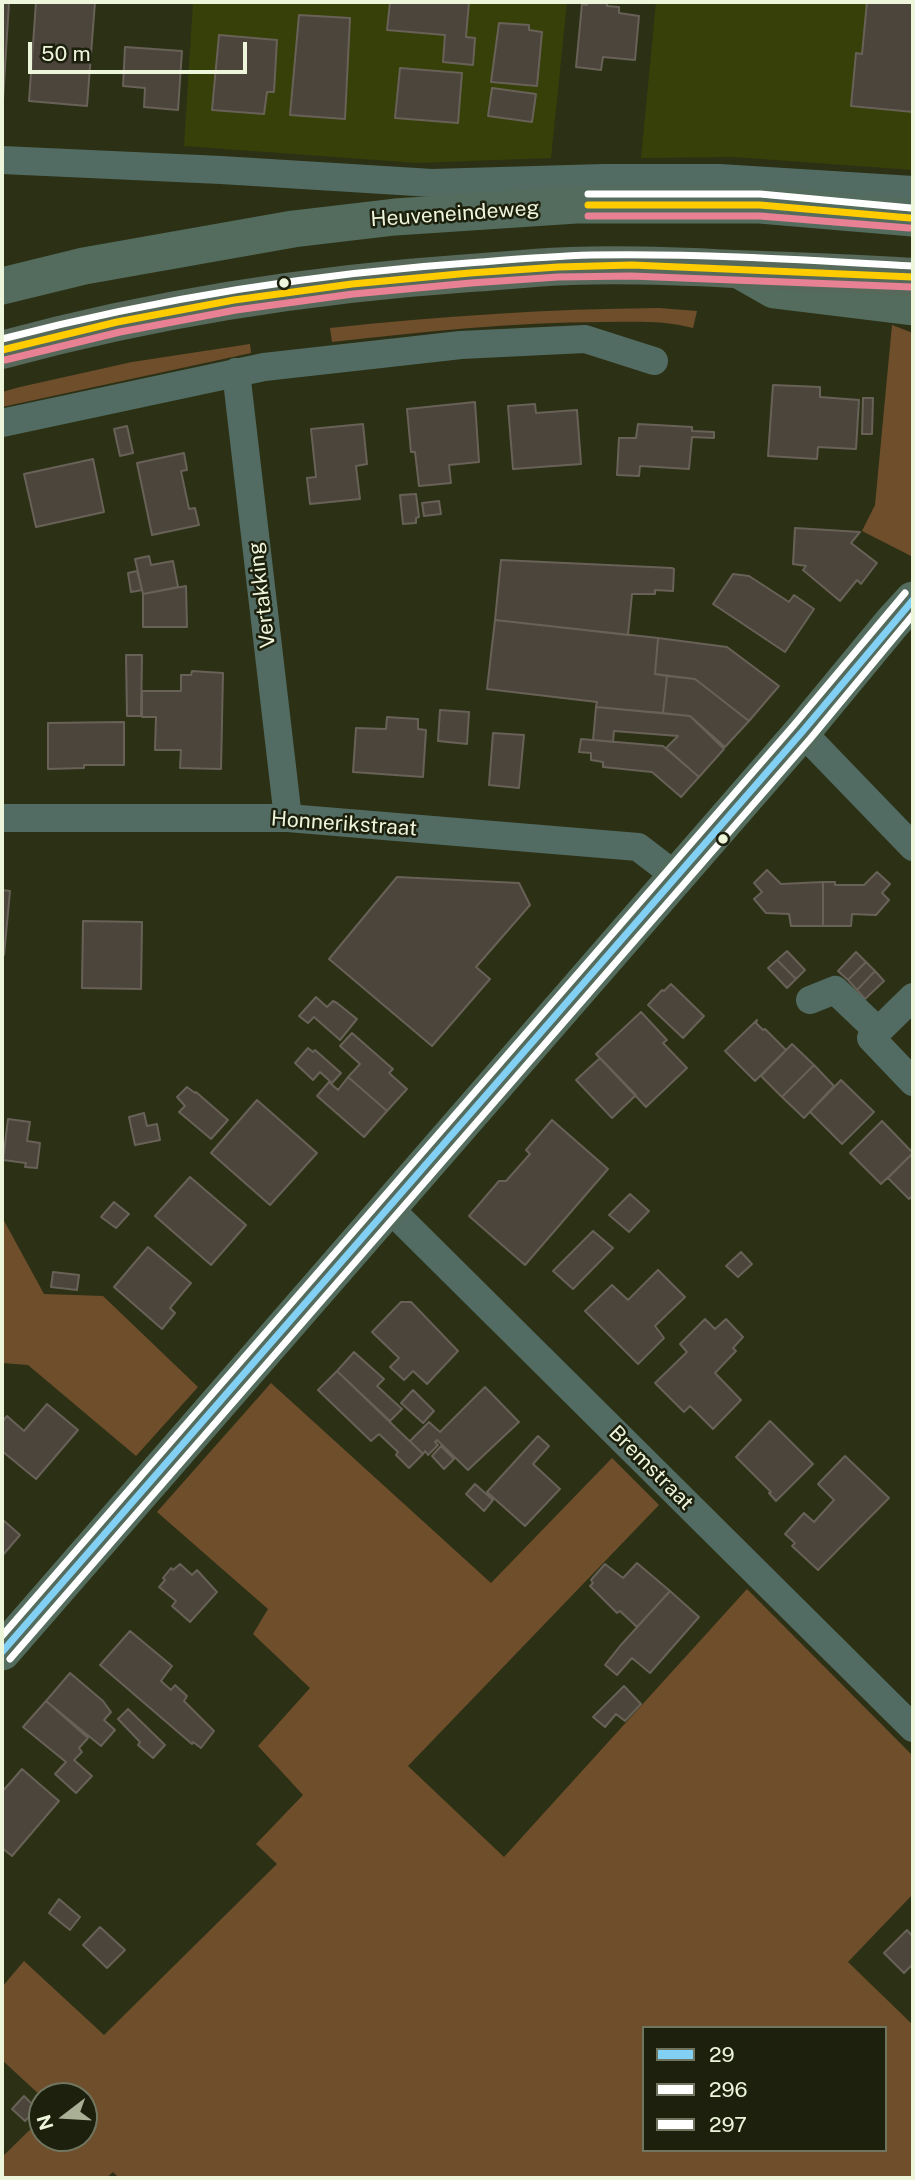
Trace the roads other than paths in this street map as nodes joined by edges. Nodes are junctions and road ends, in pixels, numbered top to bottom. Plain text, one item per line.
1 (2, 160) edge
2 (913, 190) edge
3 (913, 218) edge
4 (737, 269) junction
5 (913, 277) edge
6 (12, 279) edge
7 (913, 307) edge
8 (2, 350) edge
9 (654, 361) dead end
10 (236, 372) junction
11 (2, 423) edge
12 (913, 600) edge
13 (802, 732) junction
14 (2, 818) edge
15 (288, 818) junction
16 (913, 847) edge
17 (676, 876) junction
18 (913, 997) edge
19 (810, 1000) dead end
20 (878, 1031) junction
21 (913, 1082) edge
22 (388, 1207) junction
23 (2, 1652) edge
24 (913, 1728) edge

1 - 2 street, Heuveneindeweg
3 - 6 main road, Heuveneindeweg
4 - 5 highway
4 - 7 main road
4 - 8 highway
9 - 10 street
10 - 11 street
10 - 15 street, Vertakking
12 - 13 main road
13 - 16 street
13 - 17 main road
14 - 15 street, Honnerikstraat
15 - 17 street, Honnerikstraat
17 - 22 main road
18 - 20 street
19 - 20 street
20 - 21 street
22 - 23 main road
22 - 24 street, Bremstraat

